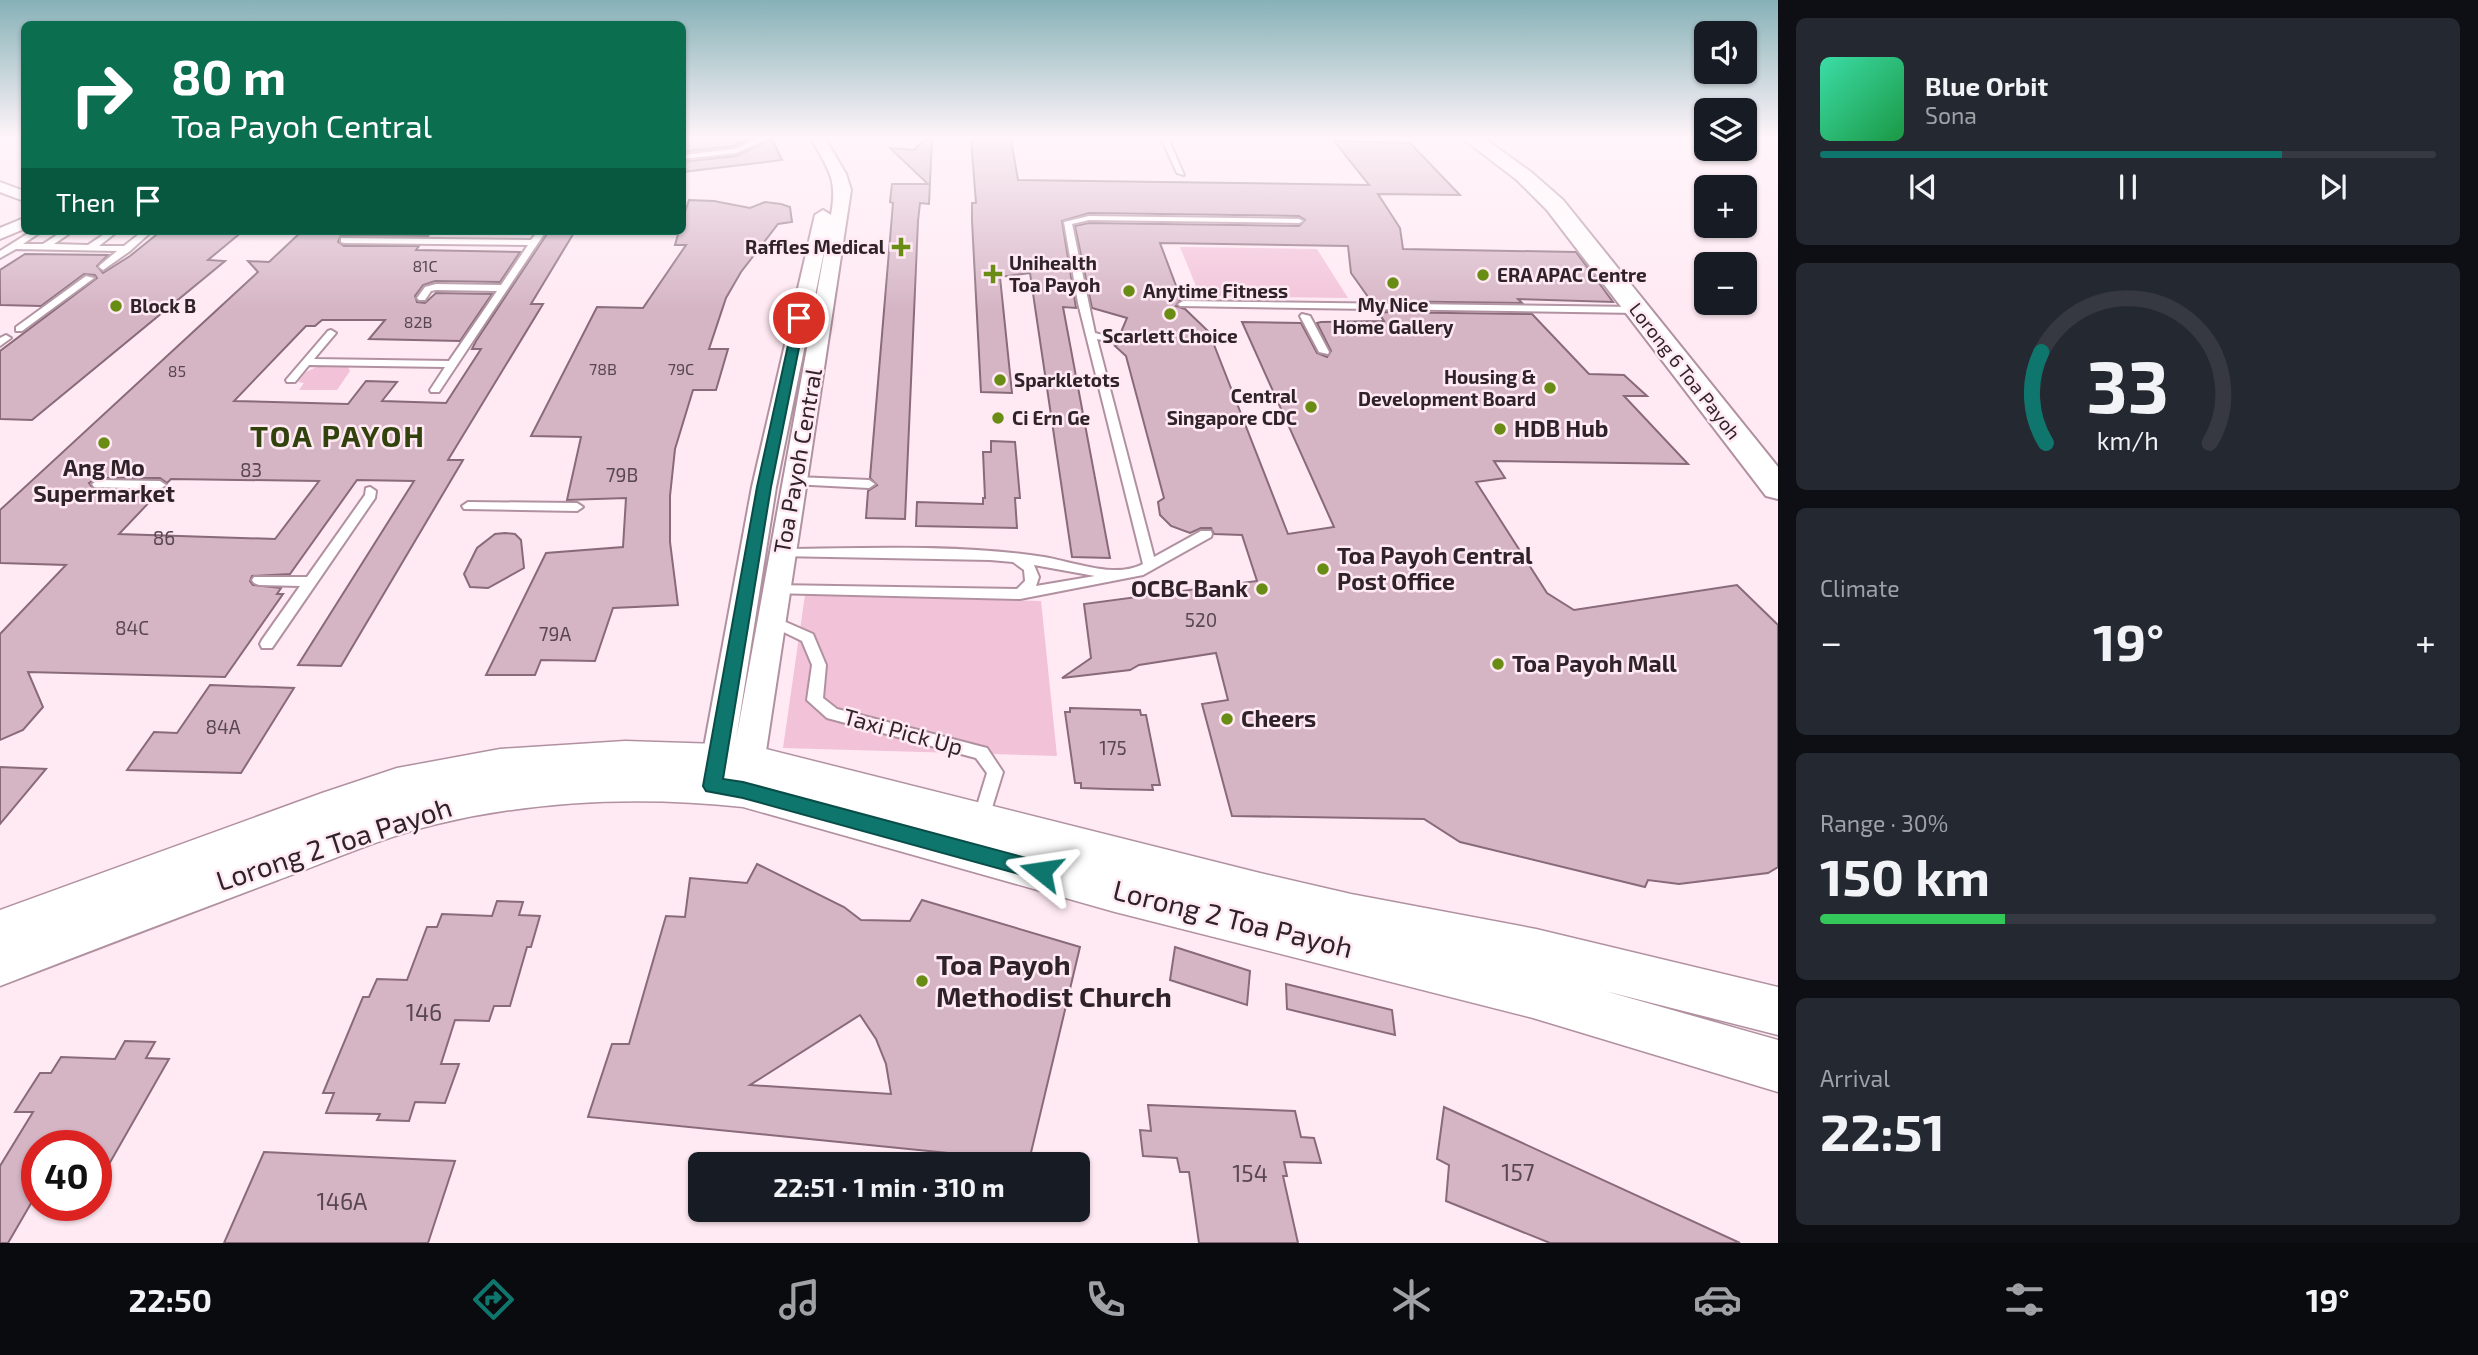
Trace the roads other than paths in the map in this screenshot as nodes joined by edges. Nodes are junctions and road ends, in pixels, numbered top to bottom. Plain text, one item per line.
1 (824, 196) edge
2 (842, 196) edge
3 (1547, 196) edge
4 (1568, 196) edge
5 (0, 197) edge
6 (21, 203) edge
7 (21, 215) edge
8 (1299, 221) dead end
9 (21, 224) edge
10 (0, 225) edge
11 (0, 234) edge
12 (32, 235) edge
13 (63, 235) edge
14 (108, 235) edge
15 (143, 235) edge
16 (350, 235) edge
17 (539, 235) edge
18 (466, 242) junction
19 (534, 243) junction
20 (14, 246) junction
21 (45, 247) junction
22 (90, 248) junction
23 (127, 249) junction
24 (459, 251) dead end
25 (0, 255) edge
26 (103, 267) dead end
27 (89, 278) dead end
28 (504, 288) junction
29 (422, 298) dead end
30 (1183, 304) dead end
31 (1637, 310) junction
32 (1305, 316) dead end
33 (24, 324) dead end
34 (331, 333) dead end
35 (1091, 335) junction
36 (1118, 340) dead end
37 (1324, 352) dead end
38 (306, 362) junction
39 (452, 364) junction
40 (291, 380) dead end
41 (435, 390) dead end
42 (1778, 447) edge
43 (796, 481) junction
44 (98, 484) dead end
45 (869, 484) dead end
46 (160, 485) dead end
47 (1778, 489) edge
48 (370, 491) dead end
49 (468, 506) dead end
50 (577, 508) dead end
51 (1206, 534) dead end
52 (782, 553) junction
53 (1014, 557) junction
54 (1150, 568) junction
55 (1114, 575) junction
56 (259, 580) dead end
57 (309, 582) junction
58 (775, 590) junction
59 (1020, 594) junction
60 (772, 621) junction
61 (262, 623) dead end
62 (281, 624) junction
63 (267, 644) dead end
64 (731, 774) junction
65 (980, 822) junction
66 (0, 932) edge
67 (0, 963) edge
68 (1778, 1011) edge
69 (1778, 1066) edge

1 - 64 street, Toa Payoh Central
2 - 43 street, Toa Payoh Central
3 - 31 main road, Lorong 6 Toa Payoh
4 - 42 main road, Lorong 6 Toa Payoh
5 - 6 street
7 - 10 street
8 - 35 lane
9 - 11 street
12 - 20 lane
13 - 21 lane
14 - 22 lane
15 - 23 lane
16 - 18 lane
17 - 19 lane
18 - 19 lane
18 - 24 lane
19 - 28 lane
20 - 21 lane
20 - 25 lane
21 - 22 lane
22 - 23 lane
23 - 26 lane
27 - 33 lane
28 - 29 lane
28 - 39 lane
30 - 31 lane
31 - 47 main road, Lorong 6 Toa Payoh
32 - 37 lane
34 - 38 lane
35 - 36 lane
35 - 54 lane
38 - 39 lane
38 - 40 lane
39 - 41 lane
43 - 45 lane
43 - 52 street, Toa Payoh Central
44 - 46 lane
48 - 57 lane
49 - 50 lane
51 - 54 lane
52 - 53 lane
52 - 58 street, Toa Payoh Central
53 - 55 lane
53 - 59 lane
54 - 55 lane
55 - 59 lane
56 - 57 lane
57 - 62 lane
58 - 59 lane
58 - 60 street, Toa Payoh Central
60 - 64 street, Toa Payoh Central
60 - 65 lane, Taxi Pick Up
61 - 62 lane
62 - 63 lane
64 - 65 street, Lorong 2 Toa Payoh
64 - 66 street, Lorong 2 Toa Payoh
64 - 67 street, Lorong 2 Toa Payoh
64 - 69 street, Lorong 2 Toa Payoh
65 - 68 street, Lorong 2 Toa Payoh

